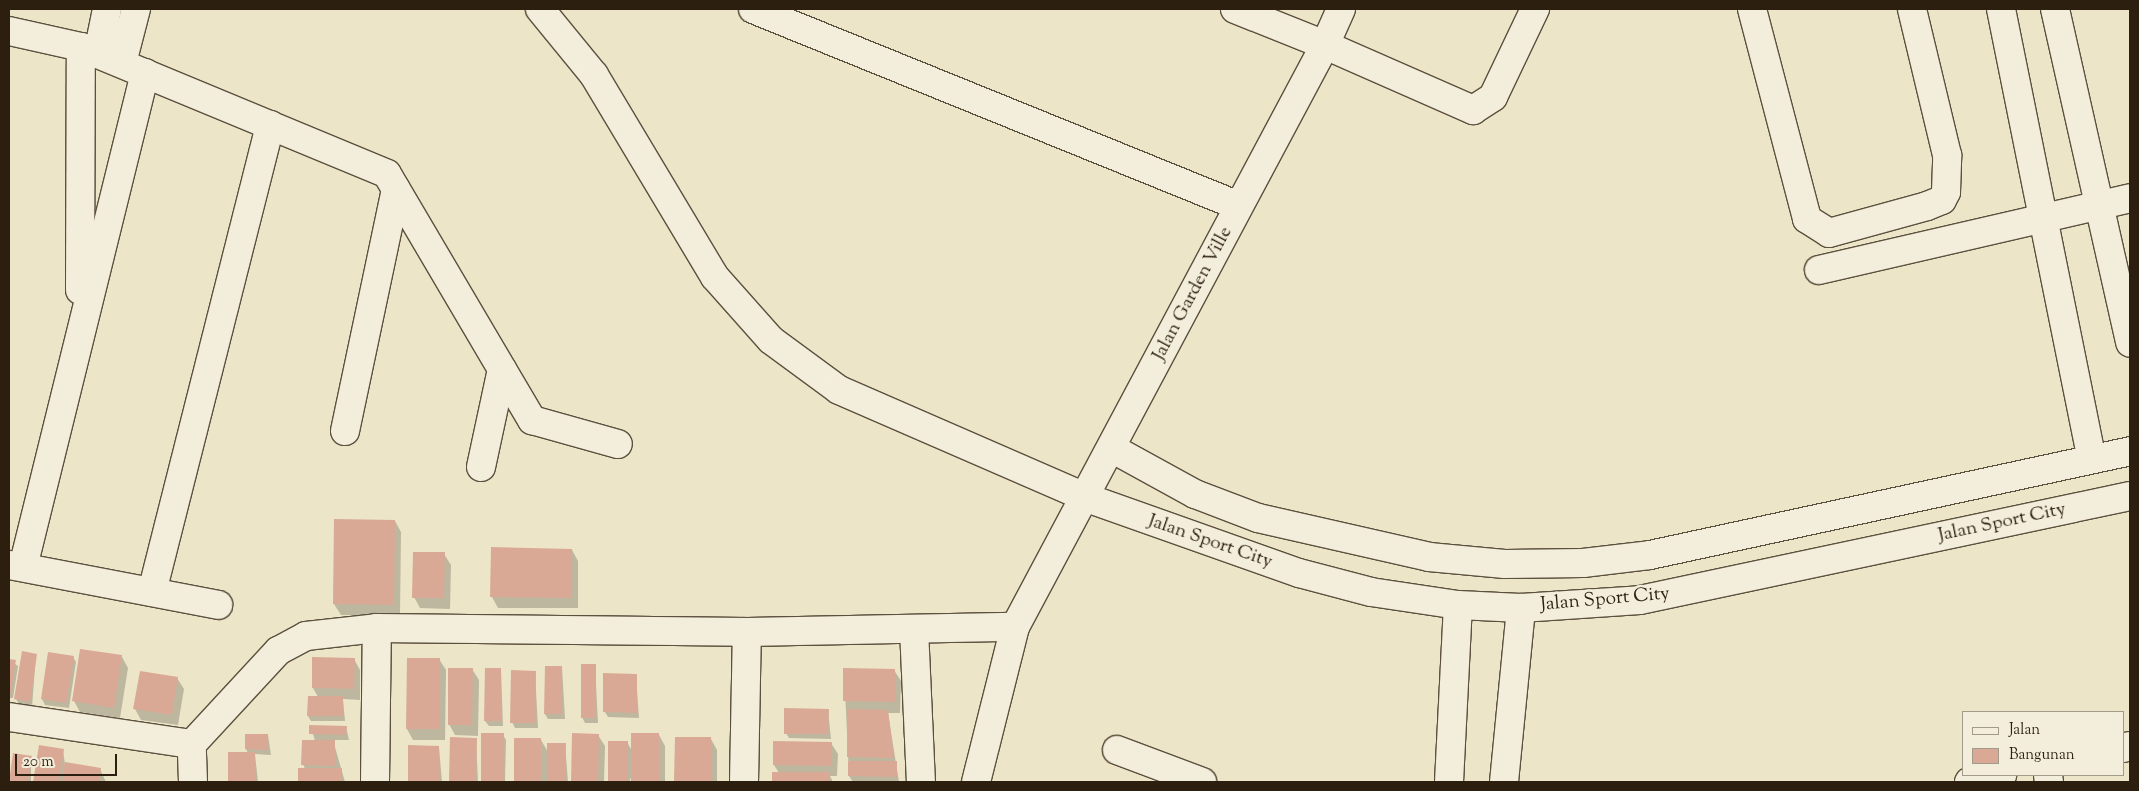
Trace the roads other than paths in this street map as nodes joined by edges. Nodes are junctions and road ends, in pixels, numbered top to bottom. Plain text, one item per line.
1 (107, 9) edge
2 (136, 9) edge
3 (540, 9) edge
4 (753, 9) edge
5 (1235, 9) edge
6 (1341, 9) edge
7 (1535, 9) edge
8 (1752, 9) edge
9 (1912, 9) edge
10 (2001, 9) edge
11 (2055, 9) edge
12 (9, 31) edge
13 (1324, 45) junction
14 (111, 59) junction
15 (270, 125) junction
16 (396, 190) junction
17 (2130, 198) edge
18 (2100, 204) junction
19 (1239, 206) junction
20 (2045, 215) junction
21 (1819, 270) dead end
22 (80, 333) junction
23 (2130, 343) edge
24 (502, 369) junction
25 (345, 431) dead end
26 (618, 444) dead end
27 (1113, 449) junction
28 (2130, 451) edge
29 (2092, 459) junction
30 (481, 467) dead end
31 (2130, 496) edge
32 (1087, 498) junction
33 (16, 566) edge
34 (152, 592) junction
35 (218, 605) dead end
36 (1458, 605) junction
37 (1521, 608) junction
38 (1015, 627) junction
39 (377, 628) junction
40 (914, 629) junction
41 (747, 632) junction
42 (9, 717) edge
43 (192, 744) junction
44 (1117, 750) dead end
45 (1144, 772) edge
46 (1997, 776) edge
47 (193, 782) edge
48 (375, 782) edge
49 (744, 782) edge
50 (921, 782) edge
51 (976, 782) edge
52 (1202, 782) edge
53 (1449, 782) edge
54 (1504, 782) edge
55 (1969, 782) edge

1 - 14 street
2 - 14 street
3 - 32 street, Jalan Sport City
4 - 19 street
5 - 13 street
6 - 13 street, Jalan Garden Ville
7 - 13 street
8 - 9 street
10 - 20 street
11 - 18 street
12 - 14 street
13 - 19 street, Jalan Garden Ville
14 - 15 street
14 - 22 street
14 - 22 street
15 - 16 street
15 - 34 street
16 - 24 street
16 - 25 street
17 - 18 street
18 - 20 street
18 - 23 street
19 - 27 street, Jalan Garden Ville
20 - 21 street
20 - 29 street
22 - 33 street
24 - 26 street
24 - 30 street
27 - 29 street, Jalan Sport City
27 - 32 street, Jalan Garden Ville
28 - 29 street, Jalan Sport City
31 - 37 street, Jalan Sport City
32 - 36 street, Jalan Sport City
32 - 38 street, Jalan Garden Ville
33 - 34 street
34 - 35 street
36 - 37 street, Jalan Sport City
36 - 53 street
37 - 54 street
38 - 40 street
38 - 51 street, Jalan Garden Ville
39 - 41 street
39 - 43 street
39 - 48 street
40 - 41 street
40 - 50 street
41 - 49 street
42 - 43 street
43 - 47 street
44 - 45 street
45 - 52 street
46 - 55 street

